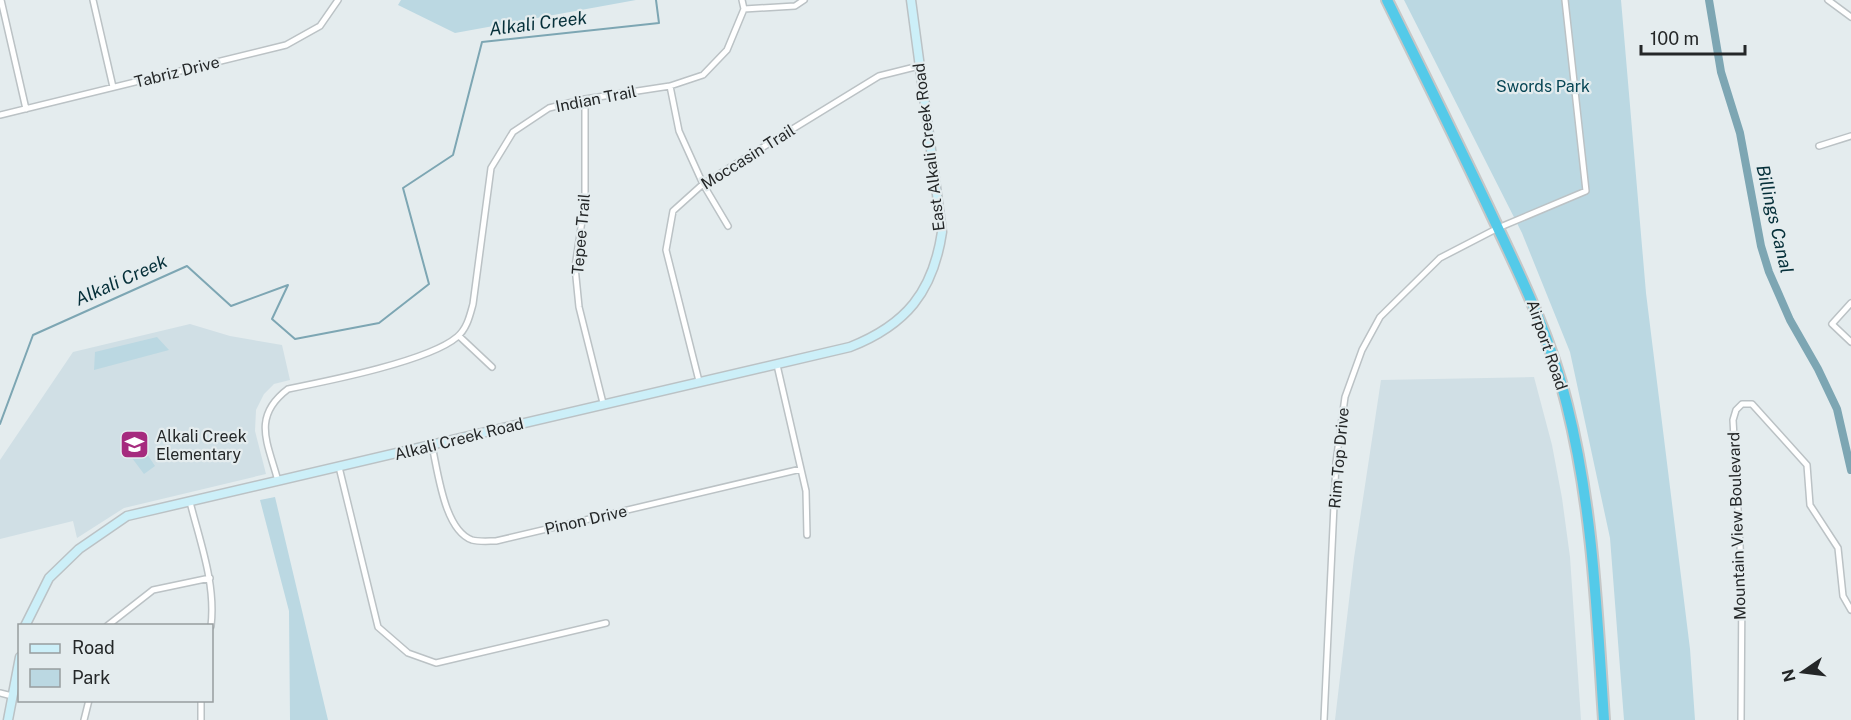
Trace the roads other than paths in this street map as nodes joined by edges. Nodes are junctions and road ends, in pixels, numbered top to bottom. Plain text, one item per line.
1 (1, 0) edge
2 (93, 0) edge
3 (338, 0) edge
4 (742, 0) edge
5 (804, 0) edge
6 (911, 0) edge
7 (1387, 0) edge
8 (1565, 0) edge
9 (1828, 0) edge
10 (744, 9) junction
11 (1851, 17) edge
12 (920, 66) junction
13 (670, 86) junction
14 (114, 87) junction
15 (585, 99) junction
16 (26, 109) junction
17 (0, 115) edge
18 (1851, 136) edge
19 (1819, 146) dead end
20 (703, 184) junction
21 (728, 226) dead end
22 (1498, 228) junction
23 (922, 292) joint
24 (1851, 303) edge
25 (459, 336) junction
26 (1851, 342) edge
27 (777, 365) junction
28 (492, 367) dead end
29 (699, 381) junction
30 (603, 403) junction
31 (432, 446) junction
32 (339, 467) junction
33 (801, 469) junction
34 (278, 481) junction
35 (190, 502) junction
36 (807, 536) dead end
37 (210, 578) junction
38 (1851, 610) edge
39 (606, 623) dead end
40 (27, 624) edge
41 (110, 624) edge
42 (211, 624) edge
43 (18, 667) edge
44 (0, 693) edge
45 (12, 696) junction
46 (88, 702) edge
47 (201, 702) edge
48 (8, 720) edge
49 (84, 720) edge
50 (201, 720) edge
51 (1324, 720) edge
52 (1604, 720) edge
53 (1741, 720) edge

1 - 16 street
2 - 14 street
3 - 14 street, Tabriz Drive
4 - 10 street
5 - 10 street
6 - 12 street, East Alkali Creek Road
7 - 22 highway, Airport Road
8 - 22 street, Rim Top Drive
9 - 11 street
10 - 13 street, Indian Trail
12 - 20 street, Moccasin Trail
12 - 23 street, East Alkali Creek Road
13 - 15 street, Indian Trail
13 - 20 street
14 - 16 street, Tabriz Drive
15 - 25 street, Indian Trail
15 - 30 street, Tepee Trail
16 - 17 street, Tabriz Drive
18 - 19 street
20 - 21 street
20 - 29 street, Moccasin Trail
22 - 51 street, Rim Top Drive
22 - 52 highway, Airport Road
23 - 27 street, Alkali Creek Road
24 - 26 street
25 - 28 street
25 - 34 street
27 - 29 street, Alkali Creek Road
27 - 33 street
29 - 30 street, Alkali Creek Road
30 - 31 street, Alkali Creek Road
31 - 32 street, Alkali Creek Road
31 - 33 street, Pinon Drive
32 - 34 street, Alkali Creek Road
32 - 39 street
33 - 36 street
34 - 35 street, Alkali Creek Road
35 - 37 street
35 - 40 street, Alkali Creek Road
37 - 41 street
37 - 42 street
38 - 53 street, Mountain View Boulevard
43 - 45 street
44 - 45 street
45 - 48 street
46 - 49 street
47 - 50 street

